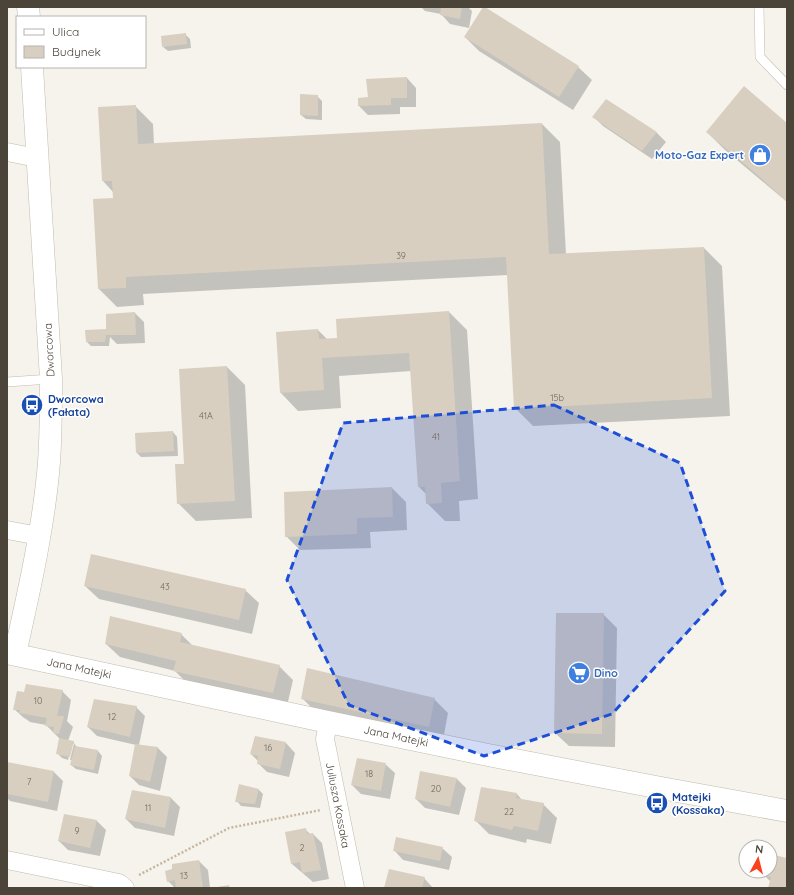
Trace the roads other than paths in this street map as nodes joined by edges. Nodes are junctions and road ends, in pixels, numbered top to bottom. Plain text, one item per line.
1 (759, 7) edge
2 (32, 68) edge
3 (787, 85) edge
4 (7, 152) edge
5 (37, 158) junction
6 (51, 379) junction
7 (7, 382) edge
8 (7, 530) edge
9 (39, 536) junction
10 (11, 653) edge
11 (328, 722) junction
12 (787, 811) edge
13 (7, 860) edge
14 (123, 886) edge
15 (355, 888) edge

1 - 3 lane
2 - 5 street, Dworcowa
4 - 5 street
5 - 6 street, Dworcowa
6 - 7 lane
6 - 9 street, Dworcowa
8 - 9 street
9 - 10 street, Dworcowa
10 - 11 street, Jana Matejki
11 - 12 street, Jana Matejki
11 - 15 street, Juliusza Kossaka
13 - 14 street

